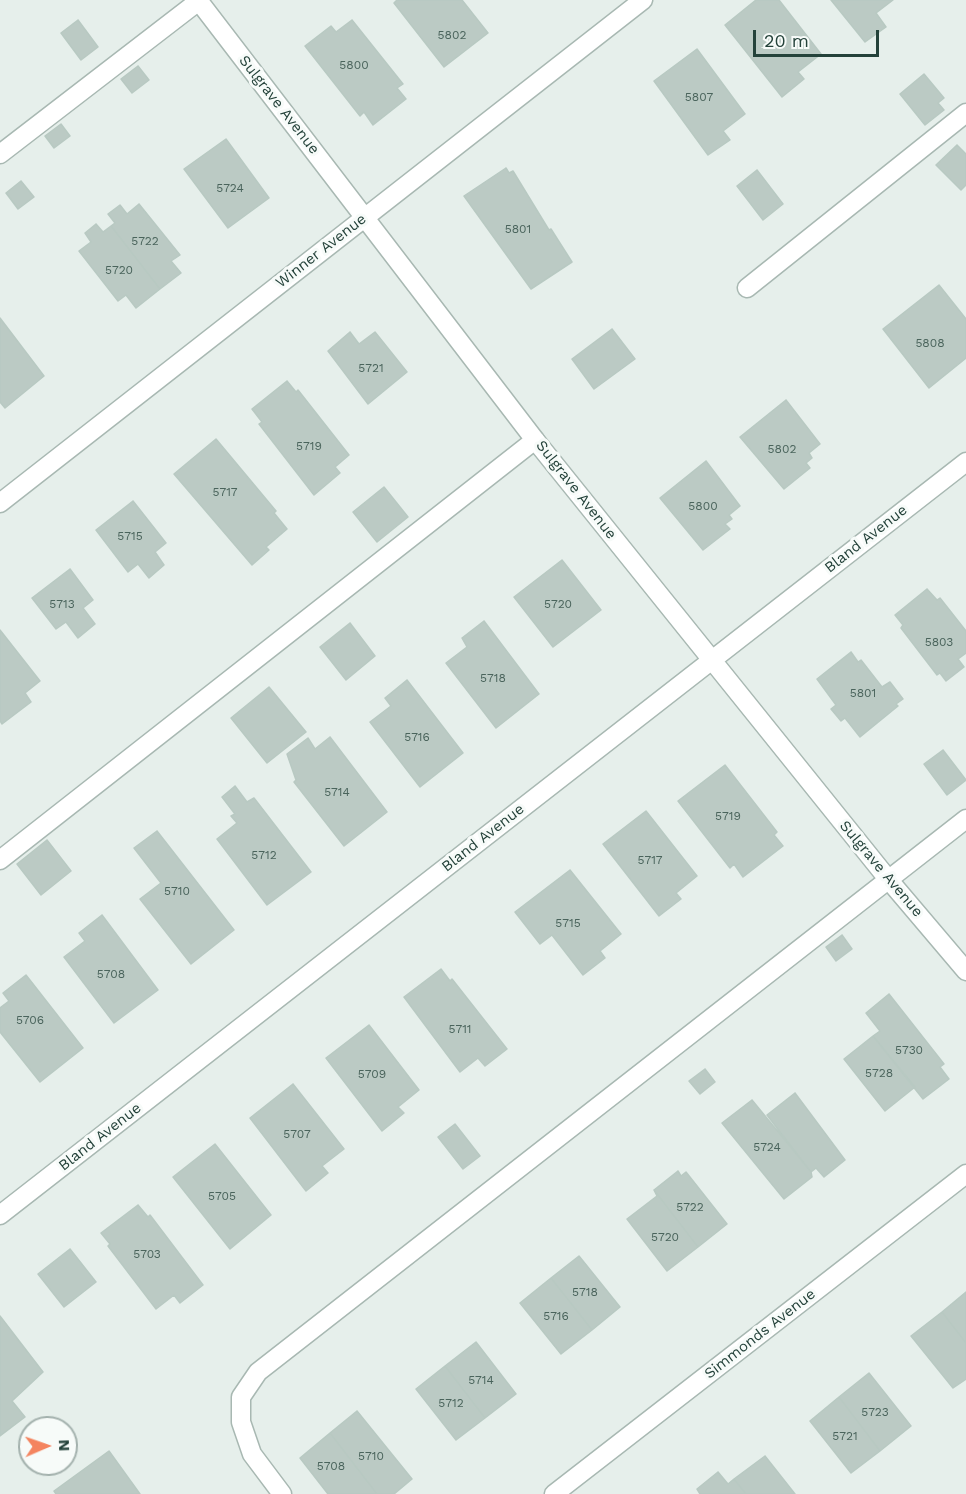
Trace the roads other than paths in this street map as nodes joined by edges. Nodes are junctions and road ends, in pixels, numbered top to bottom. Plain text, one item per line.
1 (199, 0) edge
2 (643, 0) edge
3 (966, 113) edge
4 (0, 154) edge
5 (365, 216) junction
6 (747, 288) dead end
7 (536, 440) junction
8 (966, 462) edge
9 (0, 503) edge
10 (711, 660) junction
11 (966, 819) edge
12 (0, 860) edge
13 (888, 879) junction
14 (966, 971) edge
15 (966, 1174) edge
16 (0, 1215) edge
17 (282, 1494) edge
18 (554, 1494) edge

1 - 4 street
1 - 5 street, Sulgrave Avenue
2 - 5 street, Winner Avenue
3 - 6 street
5 - 7 street, Sulgrave Avenue
5 - 9 street, Winner Avenue
7 - 10 street, Sulgrave Avenue
7 - 12 street
8 - 10 street, Bland Avenue
10 - 13 street, Sulgrave Avenue
10 - 16 street, Bland Avenue
11 - 13 street
13 - 14 street, Sulgrave Avenue
13 - 17 street
15 - 18 street, Simmonds Avenue

